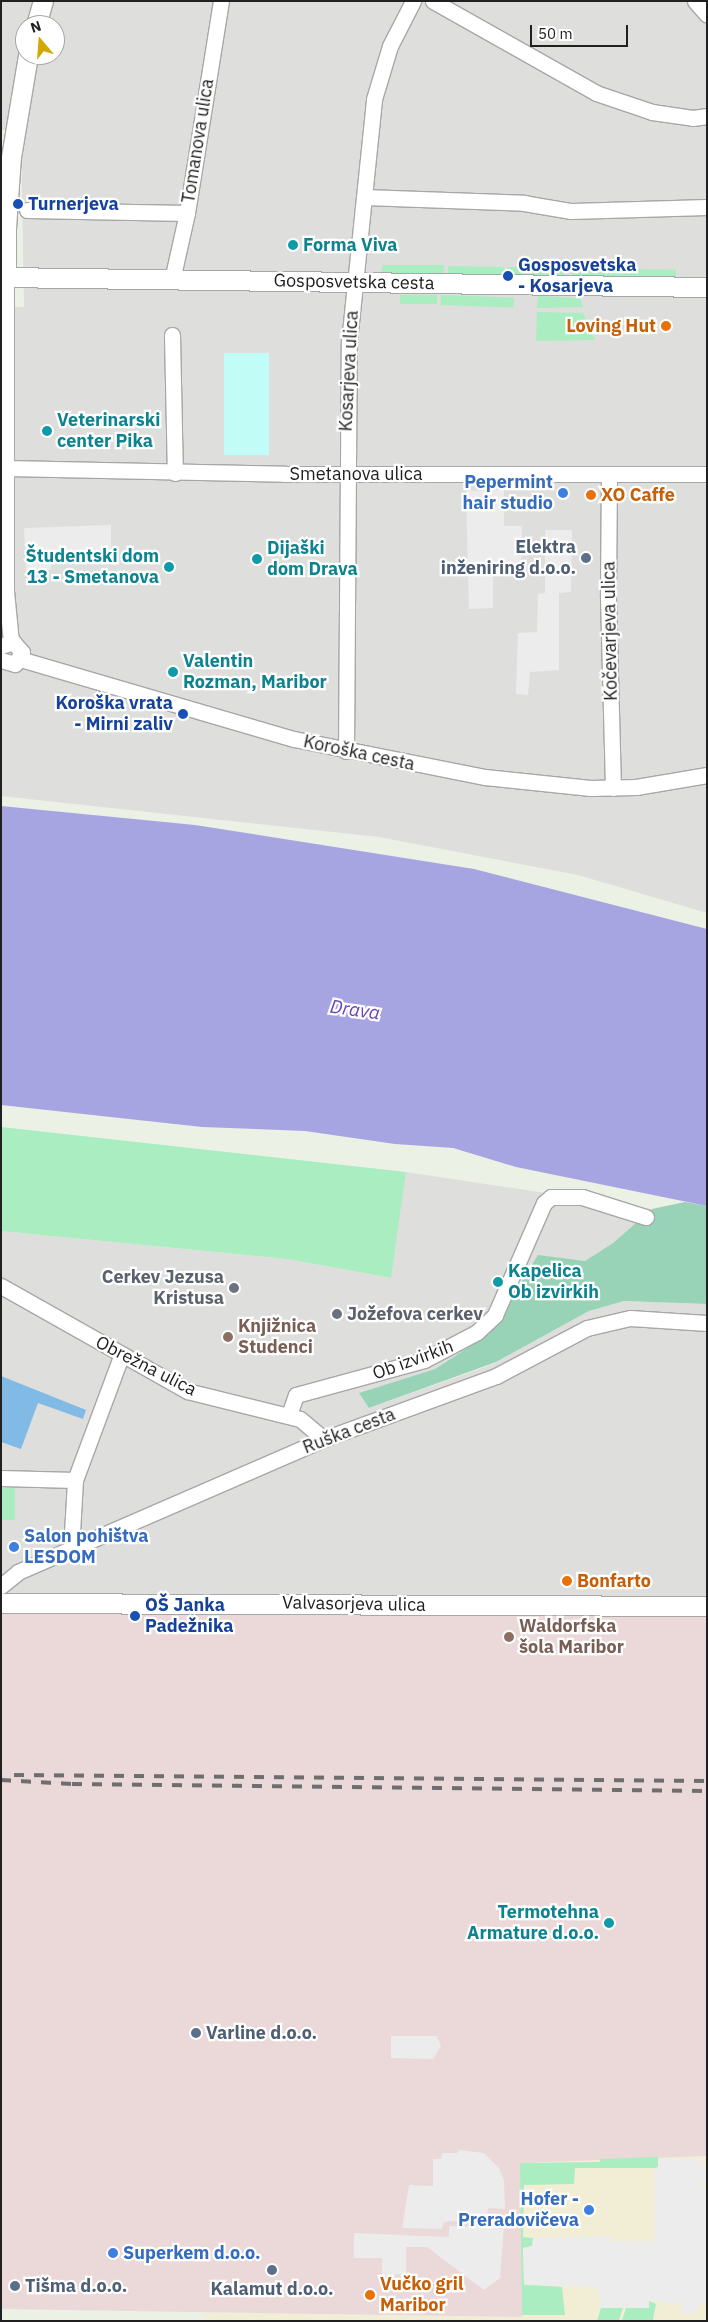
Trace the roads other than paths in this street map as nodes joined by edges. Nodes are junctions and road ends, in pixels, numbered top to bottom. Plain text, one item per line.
1 (43, 1) edge
2 (221, 1) edge
3 (413, 1) edge
4 (433, 1) edge
5 (695, 1) edge
6 (39, 15) edge
7 (707, 15) edge
8 (26, 65) edge
9 (707, 116) edge
10 (364, 197) junction
11 (707, 207) edge
12 (28, 210) dead end
13 (187, 214) junction
14 (4, 277) edge
15 (172, 280) junction
16 (355, 280) junction
17 (707, 286) edge
18 (172, 335) dead end
19 (6, 468) junction
20 (175, 473) junction
21 (346, 474) junction
22 (609, 474) junction
23 (707, 474) edge
24 (6, 644) edge
25 (7, 662) edge
26 (346, 751) junction
27 (707, 775) edge
28 (613, 788) junction
29 (646, 1217) dead end
30 (1, 1286) edge
31 (707, 1323) edge
32 (121, 1356) junction
33 (289, 1415) junction
34 (324, 1439) junction
35 (1, 1478) edge
36 (75, 1480) junction
37 (72, 1550) junction
38 (1, 1586) edge
39 (1, 1603) edge
40 (707, 1606) edge

1 - 6 street
2 - 13 street, Tomanova ulica
3 - 10 street, Kosarjeva ulica
4 - 9 street
5 - 7 street
8 - 14 street
10 - 11 street
10 - 16 street, Kosarjeva ulica
12 - 13 street
13 - 15 street, Tomanova ulica
14 - 15 street, Gosposvetska cesta
14 - 19 street
15 - 16 street, Gosposvetska cesta
16 - 17 street, Gosposvetska cesta
16 - 21 street, Kosarjeva ulica
18 - 20 street
19 - 20 street, Smetanova ulica
19 - 24 street
20 - 21 street, Smetanova ulica
21 - 22 street, Smetanova ulica
21 - 26 street, Kosarjeva ulica
22 - 23 street, Smetanova ulica
22 - 28 street, Kočevarjeva ulica
24 - 25 street
25 - 26 street, Koroška cesta
26 - 28 street, Koroška cesta
27 - 28 street, Koroška cesta
29 - 33 street, Ob izvirkih
30 - 32 street, Obrežna ulica
31 - 34 street, Ruška cesta
32 - 33 street, Obrežna ulica
32 - 36 street
33 - 34 street, Obrežna ulica
34 - 37 street, Ruška cesta
35 - 36 street
36 - 37 street
37 - 38 street, Ruška cesta
39 - 40 street, Valvasorjeva ulica

